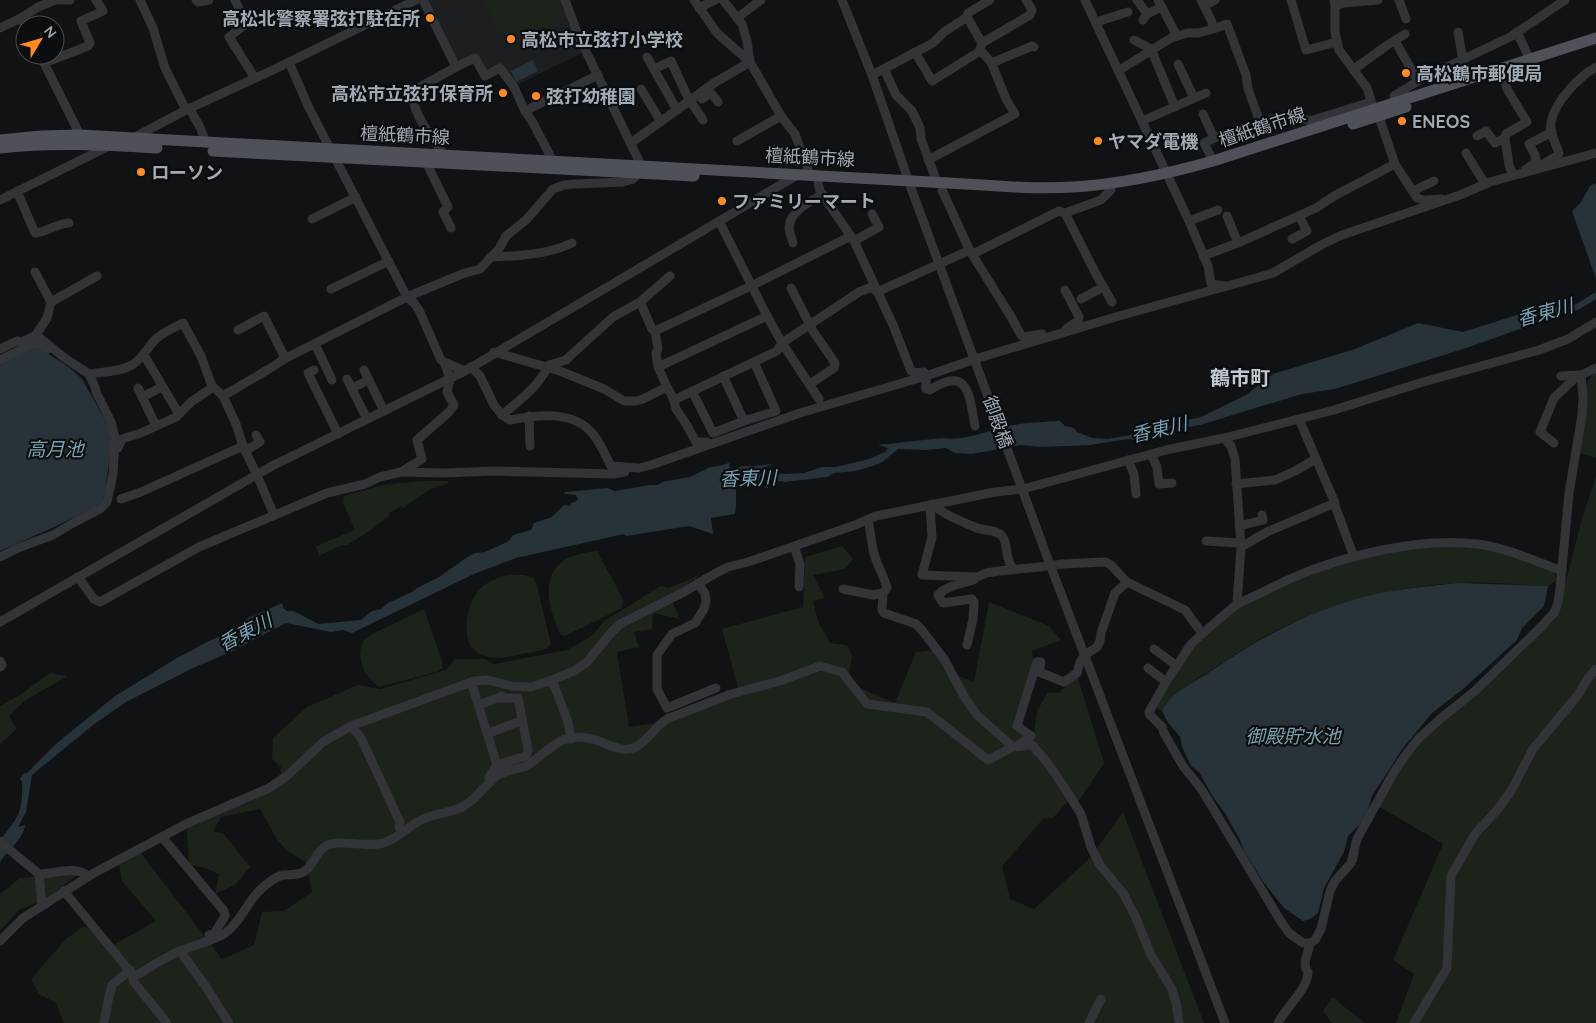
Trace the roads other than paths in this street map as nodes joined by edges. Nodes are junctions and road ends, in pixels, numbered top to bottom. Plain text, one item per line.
1 (55, 0) edge
2 (58, 0) edge
3 (70, 0) edge
4 (96, 0) edge
5 (140, 0) edge
6 (196, 0) edge
7 (209, 0) edge
8 (235, 0) edge
9 (416, 0) edge
10 (423, 0) edge
11 (565, 0) edge
12 (715, 0) edge
13 (723, 0) edge
14 (842, 0) edge
15 (1026, 0) edge
16 (1085, 0) edge
17 (1137, 0) edge
18 (1215, 0) edge
19 (1291, 0) edge
20 (1378, 0) edge
21 (1399, 0) edge
22 (1565, 0) edge
23 (757, 1) edge
24 (985, 1) edge
25 (1160, 3) edge
26 (1203, 3) edge
27 (1334, 3) edge
28 (36, 4) edge
29 (697, 4) edge
30 (1128, 12) dead end
31 (28, 15) edge
32 (737, 18) junction
33 (967, 18) junction
34 (1406, 18) dead end
35 (1096, 22) junction
36 (15, 24) edge
37 (0, 28) edge
38 (1213, 29) junction
39 (1458, 32) dead end
40 (1517, 32) junction
41 (1406, 34) dead end
42 (1177, 36) junction
43 (1596, 38) edge
44 (1134, 40) dead end
45 (1395, 41) junction
46 (1337, 42) junction
47 (981, 46) junction
48 (1596, 46) edge
49 (1034, 48) dead end
50 (65, 52) edge
51 (915, 52) junction
52 (1152, 52) junction
53 (647, 57) dead end
54 (1463, 60) junction
55 (1530, 60) junction
56 (289, 62) junction
57 (750, 62) junction
58 (992, 63) junction
59 (1178, 64) dead end
60 (45, 65) edge
61 (456, 67) junction
62 (1596, 67) edge
63 (654, 69) junction
64 (884, 69) junction
65 (1353, 70) junction
66 (1118, 71) junction
67 (598, 75) junction
68 (872, 75) junction
69 (1503, 76) junction
70 (255, 78) junction
71 (1418, 81) junction
72 (641, 89) dead end
73 (1206, 93) dead end
74 (1194, 98) junction
75 (691, 102) junction
76 (718, 102) dead end
77 (1175, 106) junction
78 (1397, 106) junction
79 (188, 109) junction
80 (1375, 109) junction
81 (676, 110) junction
82 (525, 111) junction
83 (1203, 114) dead end
84 (781, 116) junction
85 (703, 120) dead end
86 (1142, 121) junction
87 (661, 122) junction
88 (1312, 125) junction
89 (1552, 132) junction
90 (1223, 134) dead end
91 (80, 136) junction
92 (1477, 136) dead end
93 (133, 138) junction
94 (1214, 138) junction
95 (1505, 138) junction
96 (0, 140) edge
97 (737, 141) dead end
98 (206, 143) junction
99 (631, 143) junction
100 (111, 145) junction
101 (0, 148) edge
102 (333, 153) junction
103 (1466, 153) dead end
104 (1596, 153) edge
105 (444, 155) junction
106 (928, 160) junction
107 (553, 161) junction
108 (1213, 161) junction
109 (426, 162) junction
110 (1395, 164) junction
111 (639, 169) junction
112 (1536, 169) junction
113 (1524, 172) junction
114 (1513, 175) junction
115 (809, 177) junction
116 (1168, 177) junction
117 (787, 181) junction
118 (1434, 181) dead end
119 (910, 184) junction
120 (1485, 184) junction
121 (940, 186) junction
122 (1111, 190) junction
123 (17, 191) junction
124 (1413, 191) junction
125 (823, 194) junction
126 (356, 198) junction
127 (0, 200) edge
128 (1447, 200) junction
129 (1218, 210) dead end
130 (1066, 213) junction
131 (872, 214) dead end
132 (1227, 216) dead end
133 (1299, 216) junction
134 (312, 219) dead end
135 (719, 221) junction
136 (1189, 221) junction
137 (69, 223) dead end
138 (451, 228) dead end
139 (852, 238) junction
140 (1292, 239) dead end
141 (793, 242) dead end
142 (572, 243) dead end
143 (1238, 243) junction
144 (970, 251) junction
145 (1203, 256) junction
146 (490, 257) junction
147 (389, 261) junction
148 (939, 263) junction
149 (35, 272) dead end
150 (97, 276) dead end
151 (670, 276) dead end
152 (751, 286) junction
153 (1103, 287) junction
154 (1229, 287) junction
155 (791, 288) dead end
156 (330, 289) dead end
157 (1065, 290) dead end
158 (877, 292) junction
159 (407, 297) junction
160 (1081, 298) dead end
161 (51, 302) junction
162 (640, 302) junction
163 (1112, 302) dead end
164 (767, 316) junction
165 (1596, 322) edge
166 (810, 324) junction
167 (238, 330) dead end
168 (655, 331) junction
169 (1062, 333) junction
170 (36, 335) junction
171 (782, 343) junction
172 (315, 344) junction
173 (0, 349) edge
174 (494, 352) junction
175 (144, 355) junction
176 (285, 358) junction
177 (66, 359) junction
178 (0, 360) edge
179 (975, 360) junction
180 (444, 362) junction
181 (754, 362) junction
182 (548, 366) junction
183 (658, 367) junction
184 (1596, 368) edge
185 (468, 369) junction
186 (314, 370) dead end
187 (364, 370) dead end
188 (89, 374) junction
189 (929, 375) junction
190 (1580, 375) junction
191 (723, 376) junction
192 (1561, 376) dead end
193 (450, 378) junction
194 (347, 379) dead end
195 (332, 380) dead end
196 (369, 380) junction
197 (810, 384) junction
198 (162, 387) junction
199 (213, 387) junction
200 (666, 387) junction
201 (138, 388) dead end
202 (352, 388) junction
203 (692, 391) junction
204 (96, 392) junction
205 (223, 396) junction
206 (142, 397) junction
207 (819, 399) dead end
208 (674, 400) junction
209 (384, 411) junction
210 (179, 414) junction
211 (502, 415) junction
212 (529, 416) junction
213 (367, 419) junction
214 (1299, 419) junction
215 (744, 421) junction
216 (156, 426) junction
217 (975, 426) dead end
218 (1246, 433) junction
219 (338, 434) junction
220 (256, 435) dead end
221 (1224, 438) junction
222 (1554, 443) dead end
223 (712, 444) junction
224 (530, 446) dead end
225 (1231, 446) junction
226 (244, 448) junction
227 (115, 454) junction
228 (1151, 454) junction
229 (1316, 459) junction
230 (1128, 460) junction
231 (639, 468) junction
232 (401, 472) junction
233 (258, 475) junction
234 (1172, 483) dead end
235 (1236, 484) junction
236 (1022, 487) junction
237 (1136, 494) dead end
238 (121, 499) dead end
239 (1334, 503) junction
240 (932, 504) junction
241 (274, 515) junction
242 (1262, 515) dead end
243 (868, 520) junction
244 (1239, 526) junction
245 (1206, 541) dead end
246 (1240, 545) junction
247 (794, 546) junction
248 (0, 557) edge
249 (1354, 557) junction
250 (1062, 564) tunnel mouth
251 (1040, 566) tunnel mouth
252 (1013, 569) junction
253 (1562, 571) junction
254 (78, 577) junction
255 (977, 577) junction
256 (1127, 582) junction
257 (698, 583) junction
258 (799, 587) dead end
259 (843, 589) dead end
260 (883, 593) junction
261 (1237, 604) junction
262 (0, 622) edge
263 (1202, 633) junction
264 (967, 645) dead end
265 (1154, 649) dead end
266 (1085, 655) junction
267 (0, 661) edge
268 (1177, 666) junction
269 (0, 667) edge
270 (1148, 668) dead end
271 (1596, 669) edge
272 (552, 680) junction
273 (1166, 682) junction
274 (519, 686) junction
275 (473, 688) dead end
276 (716, 688) dead end
277 (499, 698) junction
278 (479, 704) junction
279 (522, 721) junction
280 (351, 726) junction
281 (488, 733) junction
282 (571, 739) junction
283 (1015, 746) junction
284 (498, 764) junction
285 (489, 784) junction
286 (399, 827) dead end
287 (162, 837) junction
288 (0, 842) edge
289 (39, 874) junction
290 (89, 876) junction
291 (64, 891) junction
292 (42, 906) junction
293 (210, 940) junction
294 (0, 941) edge
295 (1310, 943) junction
296 (180, 951) junction
297 (131, 972) junction
298 (1101, 999) dead end
299 (104, 1023) edge
300 (168, 1023) edge
301 (229, 1023) edge
302 (1089, 1023) edge
303 (1180, 1023) edge
304 (1225, 1023) edge
305 (1278, 1023) edge
306 (1414, 1023) edge

1 - 28 street
2 - 3 street
4 - 50 street
5 - 79 street
6 - 7 street
8 - 70 street
9 - 56 street
10 - 61 street
11 - 67 street
12 - 29 street
13 - 32 street
14 - 68 street, 御殿橋
15 - 47 street
16 - 35 street
17 - 25 street
18 - 26 street
19 - 46 street
20 - 27 street
21 - 34 street
22 - 40 street
23 - 32 street
24 - 33 street
25 - 42 street
26 - 38 street
27 - 46 street
28 - 31 street
29 - 57 street
30 - 35 street
32 - 57 street
33 - 47 street
33 - 51 street
35 - 66 street
36 - 37 street
38 - 42 street
38 - 88 street
39 - 54 street
40 - 54 street
40 - 55 street
41 - 45 street
42 - 52 street
43 - 55 main road, 檀紙鶴市線
44 - 52 street
45 - 65 street
45 - 71 street
46 - 65 street
47 - 51 street
47 - 58 street
48 - 69 main road, 檀紙鶴市線
49 - 58 street
51 - 64 street
52 - 66 street
52 - 77 street
53 - 63 street
54 - 71 street
55 - 78 main road, 檀紙鶴市線
56 - 70 street
56 - 102 street
57 - 75 street
57 - 84 street
58 - 106 street
59 - 74 street
60 - 91 street
61 - 82 street
61 - 105 street
62 - 89 street
63 - 75 street
63 - 81 street
64 - 68 street
64 - 106 street
65 - 80 street
66 - 86 street
67 - 82 street
67 - 99 street
68 - 119 street, 御殿橋
69 - 78 main road, 檀紙鶴市線
69 - 95 street
70 - 79 street
71 - 78 street
72 - 87 street
73 - 74 street
74 - 77 street
75 - 76 street
75 - 81 street
75 - 85 street
77 - 86 street
78 - 80 main road, 檀紙鶴市線
79 - 93 street
79 - 98 street
80 - 88 main road, 檀紙鶴市線
80 - 110 street
80 - 116 main road, 檀紙鶴市線
81 - 87 street
82 - 107 street
83 - 94 street
84 - 97 street
84 - 115 street
86 - 116 street
87 - 99 street
88 - 108 main road, 檀紙鶴市線
89 - 112 street
89 - 113 street
90 - 94 street
91 - 93 main road, 檀紙鶴市線
91 - 96 main road, 檀紙鶴市線
92 - 95 street
93 - 98 main road, 檀紙鶴市線
93 - 100 street
94 - 108 street
95 - 114 street
98 - 102 main road, 檀紙鶴市線
99 - 111 street
100 - 101 main road, 檀紙鶴市線
100 - 102 main road, 檀紙鶴市線
100 - 123 street
102 - 105 main road, 檀紙鶴市線
102 - 109 main road, 檀紙鶴市線
102 - 126 street
103 - 120 street
104 - 112 street
105 - 107 main road, 檀紙鶴市線
106 - 121 street
107 - 111 main road, 檀紙鶴市線
108 - 116 main road, 檀紙鶴市線
109 - 111 main road, 檀紙鶴市線
109 - 138 street
110 - 124 street
110 - 133 street
111 - 115 main road, 檀紙鶴市線
111 - 117 main road, 檀紙鶴市線
111 - 146 street
112 - 113 street
113 - 114 street
114 - 120 street
115 - 117 main road, 檀紙鶴市線
115 - 117 street
115 - 119 main road, 檀紙鶴市線
115 - 125 street
116 - 121 main road, 檀紙鶴市線
116 - 122 main road, 檀紙鶴市線
116 - 136 street
117 - 135 street
118 - 124 street
119 - 121 main road, 檀紙鶴市線
119 - 148 street, 御殿橋
120 - 128 street
121 - 122 main road, 檀紙鶴市線
121 - 144 street
122 - 130 street
123 - 127 street
123 - 137 street
124 - 128 street
125 - 139 street
125 - 141 street
126 - 134 street
126 - 147 street
128 - 154 street
129 - 136 street
130 - 144 street
130 - 153 street
131 - 139 street
132 - 143 street
133 - 140 street
133 - 143 street
135 - 152 street
135 - 174 street
136 - 145 street
139 - 152 street
139 - 158 street
142 - 146 street
143 - 145 street
144 - 148 street
144 - 169 street
145 - 154 street
146 - 159 street
147 - 156 street
147 - 159 street
148 - 158 street
148 - 179 street, 御殿橋
149 - 161 street
150 - 161 street
151 - 162 street
152 - 164 street
152 - 168 street
153 - 160 street
153 - 163 street
154 - 169 street
155 - 166 street
157 - 169 street
158 - 166 street
158 - 189 street
159 - 172 street
159 - 180 street
161 - 170 street
162 - 168 street
162 - 182 street
164 - 171 street
164 - 183 street
165 - 214 street
166 - 171 street
166 - 197 street
167 - 176 street
168 - 183 street
169 - 179 street
170 - 173 street
170 - 177 street
171 - 181 street
171 - 197 street
172 - 176 street
172 - 195 street
174 - 182 street
174 - 185 street
175 - 188 street
175 - 198 street
175 - 199 street
176 - 205 street
177 - 178 street
177 - 188 street
177 - 204 street
179 - 189 street
179 - 236 street, 御殿橋
180 - 185 street
180 - 193 street
181 - 191 street
181 - 215 street
182 - 200 street
182 - 211 street
183 - 200 street
184 - 190 street
185 - 193 street
185 - 211 street
186 - 219 street
187 - 196 street
188 - 204 street
189 - 217 street
189 - 223 street
190 - 192 street
190 - 222 street
190 - 253 street
191 - 203 street
191 - 215 street
193 - 209 street
193 - 232 street
194 - 202 street
196 - 202 street
196 - 209 street
197 - 207 street
198 - 206 street
198 - 210 street
199 - 205 street
199 - 210 street
200 - 208 street
201 - 206 street
202 - 213 street
203 - 208 street
203 - 215 street
204 - 227 street
205 - 226 street
206 - 216 street
208 - 223 street
209 - 213 street
210 - 216 street
211 - 212 street
212 - 224 street
212 - 231 street
213 - 219 street
214 - 218 street
214 - 229 street
216 - 227 street
218 - 221 street
218 - 225 street
219 - 233 street
220 - 226 street
221 - 225 street
221 - 228 street
223 - 231 street
225 - 235 street
226 - 233 street
226 - 238 street
227 - 248 street
228 - 230 street
228 - 234 street
229 - 235 street
229 - 239 street
230 - 236 street
230 - 237 street
231 - 232 street
232 - 241 street
233 - 241 street
233 - 254 street
235 - 244 street
236 - 240 street
236 - 266 street, 御殿橋
239 - 246 street
239 - 249 street
240 - 243 street
240 - 252 street
240 - 255 street
241 - 254 street
242 - 244 street
243 - 247 street
243 - 260 street
244 - 246 street
245 - 246 street
246 - 261 street
247 - 257 street
247 - 258 street
249 - 253 street
249 - 261 street
250 - 256 street
251 - 252 street
252 - 255 street
253 - 295 street
254 - 262 street
255 - 264 street
256 - 263 street
256 - 266 street
257 - 272 street
257 - 276 street
259 - 260 street
260 - 283 street
261 - 263 street
263 - 268 street
265 - 268 street
266 - 283 street
266 - 304 street, 御殿橋
267 - 269 street
268 - 273 street
270 - 273 street
271 - 306 street
272 - 274 street
272 - 282 street
273 - 295 street
274 - 277 street
274 - 280 street
275 - 278 street
277 - 278 street
277 - 279 street
278 - 281 street
279 - 281 street
279 - 284 street
280 - 286 street
280 - 287 street
281 - 284 street
282 - 283 street
282 - 285 street
283 - 303 street
284 - 285 street
285 - 293 street
287 - 290 street
287 - 293 street
288 - 289 street
289 - 290 street
289 - 292 street
290 - 291 street
291 - 292 street
291 - 297 street
292 - 294 street
293 - 296 street
295 - 305 street
296 - 297 street
296 - 301 street
297 - 299 street
297 - 300 street
298 - 302 street

